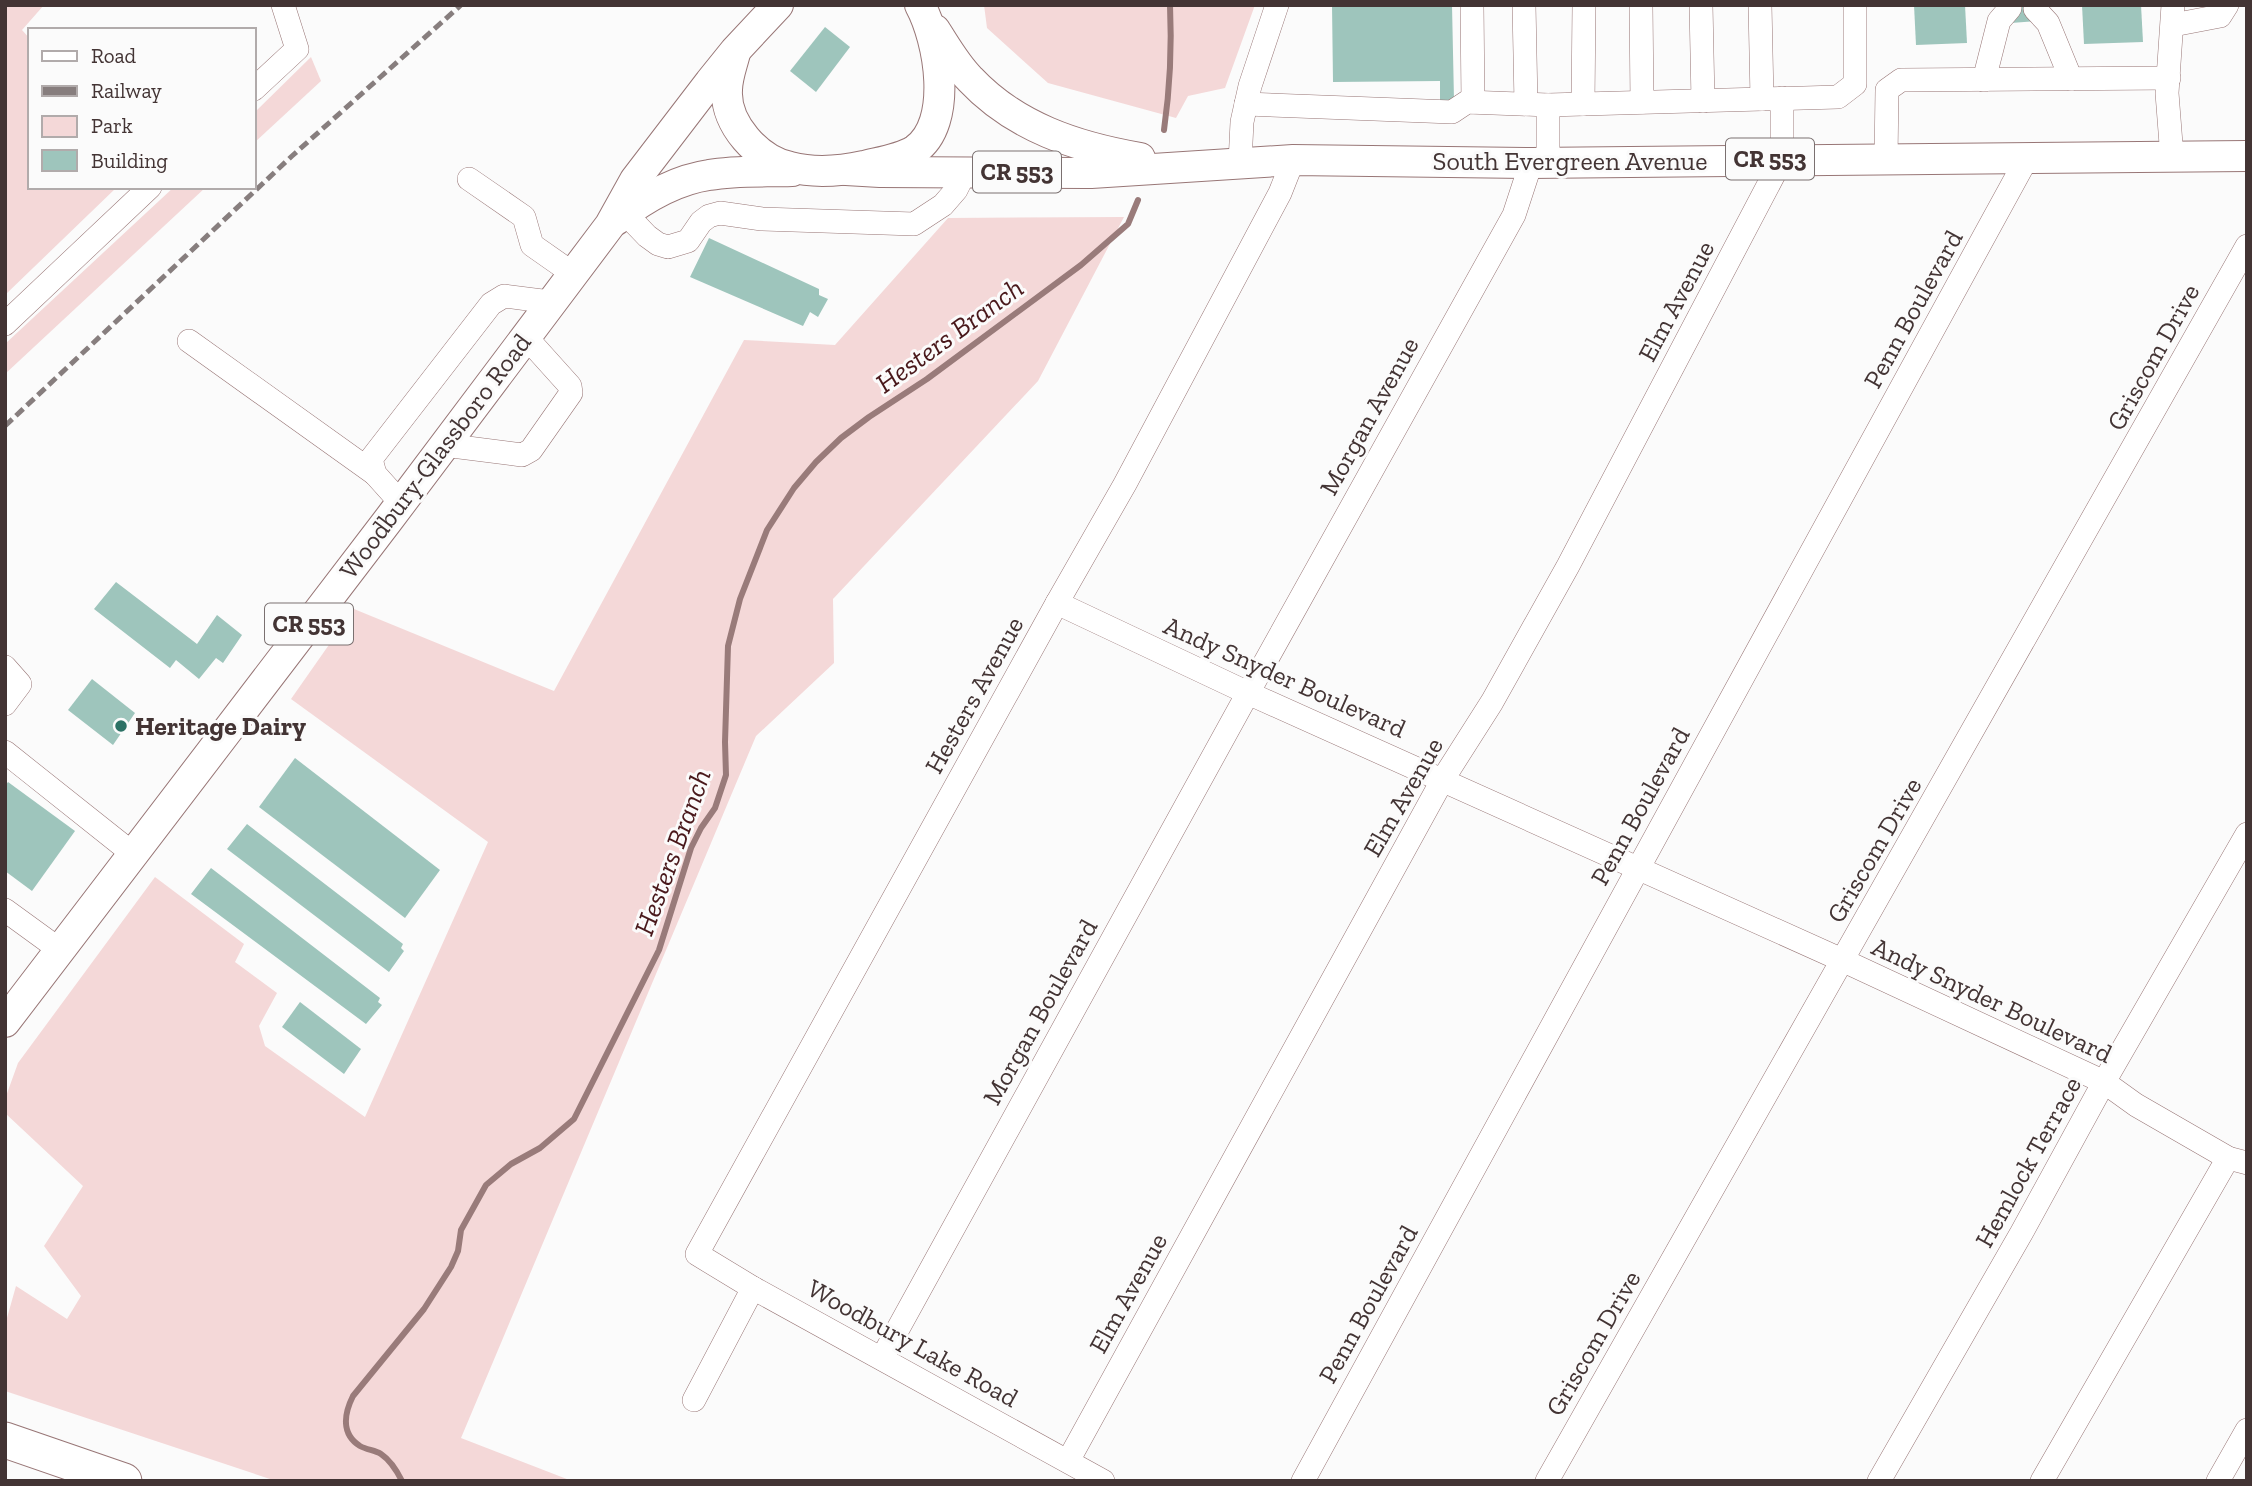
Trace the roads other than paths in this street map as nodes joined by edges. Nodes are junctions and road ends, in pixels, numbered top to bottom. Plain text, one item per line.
1 (284, 5) edge
2 (1277, 5) edge
3 (1472, 5) edge
4 (1524, 5) edge
5 (1584, 5) edge
6 (1641, 5) edge
7 (1701, 5) edge
8 (1760, 5) edge
9 (1855, 5) edge
10 (2227, 5) edge
11 (773, 8) edge
12 (2010, 8) dead end
13 (2035, 9) dead end
14 (923, 12) edge
15 (2173, 15) edge
16 (735, 51) junction
17 (2169, 78) junction
18 (2071, 79) junction
19 (1984, 80) junction
20 (256, 87) edge
21 (1772, 99) junction
22 (1703, 101) junction
23 (1473, 102) junction
24 (1642, 102) junction
25 (1246, 104) junction
26 (1583, 104) junction
27 (1537, 105) junction
28 (2247, 156) edge
29 (2172, 157) junction
30 (2027, 158) junction
31 (1782, 159) junction
32 (1886, 159) junction
33 (1293, 160) junction
34 (1240, 163) junction
35 (1539, 163) junction
36 (1187, 166) junction
37 (813, 170) junction
38 (846, 170) junction
39 (965, 172) junction
40 (469, 179) dead end
41 (148, 189) edge
42 (617, 219) junction
43 (2247, 246) edge
44 (572, 274) junction
45 (550, 302) junction
46 (5, 324) edge
47 (525, 336) junction
48 (189, 341) dead end
49 (444, 446) junction
50 (375, 474) junction
51 (401, 503) junction
52 (1057, 603) junction
53 (5, 667) edge
54 (1248, 693) junction
55 (5, 704) edge
56 (5, 752) edge
57 (1443, 779) junction
58 (2247, 834) edge
59 (132, 853) junction
60 (1638, 867) junction
61 (5, 909) edge
62 (60, 950) junction
63 (1842, 960) junction
64 (5, 1022) edge
65 (2104, 1082) junction
66 (2238, 1160) edge
67 (697, 1254) joint
68 (753, 1288) junction
69 (882, 1358) junction
70 (694, 1400) dead end
71 (2247, 1430) edge
72 (5, 1440) edge
73 (1068, 1461) junction
74 (124, 1481) edge
75 (1102, 1481) edge
76 (1304, 1481) edge
77 (1547, 1481) edge
78 (1879, 1481) edge
79 (2042, 1481) edge
80 (2218, 1481) edge

1 - 20 street
2 - 25 street
3 - 23 street
4 - 27 street, Morgan Avenue
5 - 26 street
6 - 24 street
7 - 22 street
8 - 21 street
9 - 21 street
10 - 15 street
11 - 16 main road, Woodbury-Glassboro Road
12 - 19 street
13 - 18 street
14 - 36 main road, South Evergreen Avenue / CR 553
14 - 38 main road
15 - 17 street
16 - 37 main road
16 - 42 main road, Woodbury-Glassboro Road / CR 553
17 - 18 street
17 - 29 street
18 - 19 street
19 - 32 street
21 - 22 street
21 - 31 street
22 - 24 street
23 - 25 street
23 - 27 street
24 - 26 street
25 - 34 street
26 - 27 street
27 - 35 street, Morgan Avenue
28 - 29 main road, South Evergreen Avenue / CR 553
29 - 30 main road, South Evergreen Avenue / CR 553
30 - 32 main road, South Evergreen Avenue / CR 553
30 - 60 street, Penn Boulevard
31 - 32 main road, South Evergreen Avenue / CR 553
31 - 35 main road, South Evergreen Avenue / CR 553
31 - 57 street, Elm Avenue
33 - 34 main road, South Evergreen Avenue / CR 553
33 - 35 main road, South Evergreen Avenue / CR 553
33 - 52 street, Hesters Avenue
34 - 36 main road, South Evergreen Avenue / CR 553
35 - 54 street, Morgan Avenue
36 - 39 main road, South Evergreen Avenue / CR 553
37 - 38 main road
37 - 42 main road, Woodbury-Glassboro Road / CR 553
38 - 39 main road, South Evergreen Avenue / CR 553
39 - 42 street
40 - 44 street
41 - 46 street
42 - 44 main road, Woodbury-Glassboro Road / CR 553
43 - 63 street, Griscom Drive
44 - 45 main road, Woodbury-Glassboro Road / CR 553
45 - 47 main road, Woodbury-Glassboro Road / CR 553
45 - 50 street
47 - 49 main road, Woodbury-Glassboro Road / CR 553
47 - 49 street
48 - 50 street
49 - 51 main road, Woodbury-Glassboro Road / CR 553
50 - 51 street
51 - 59 main road, Woodbury-Glassboro Road / CR 553
52 - 54 street, Andy Snyder Boulevard
52 - 67 street, Hesters Avenue
53 - 55 street
54 - 57 street, Andy Snyder Boulevard
54 - 69 street, Morgan Boulevard
56 - 59 street
57 - 60 street, Andy Snyder Boulevard
57 - 73 street, Elm Avenue
58 - 65 street, Hemlock Terrace
59 - 62 main road, Woodbury-Glassboro Road / CR 553
60 - 63 street, Andy Snyder Boulevard
60 - 76 street, Penn Boulevard
61 - 62 street
62 - 64 main road, Woodbury-Glassboro Road / CR 553
63 - 65 street, Andy Snyder Boulevard
63 - 77 street, Griscom Drive
65 - 66 street, Andy Snyder Boulevard
65 - 78 street, Hemlock Terrace
66 - 79 street
67 - 68 street, Woodbury Lake Road
68 - 69 street, Woodbury Lake Road
68 - 70 street
69 - 73 street, Woodbury Lake Road
71 - 80 street
72 - 74 highway
73 - 75 street, Woodbury Lake Road

